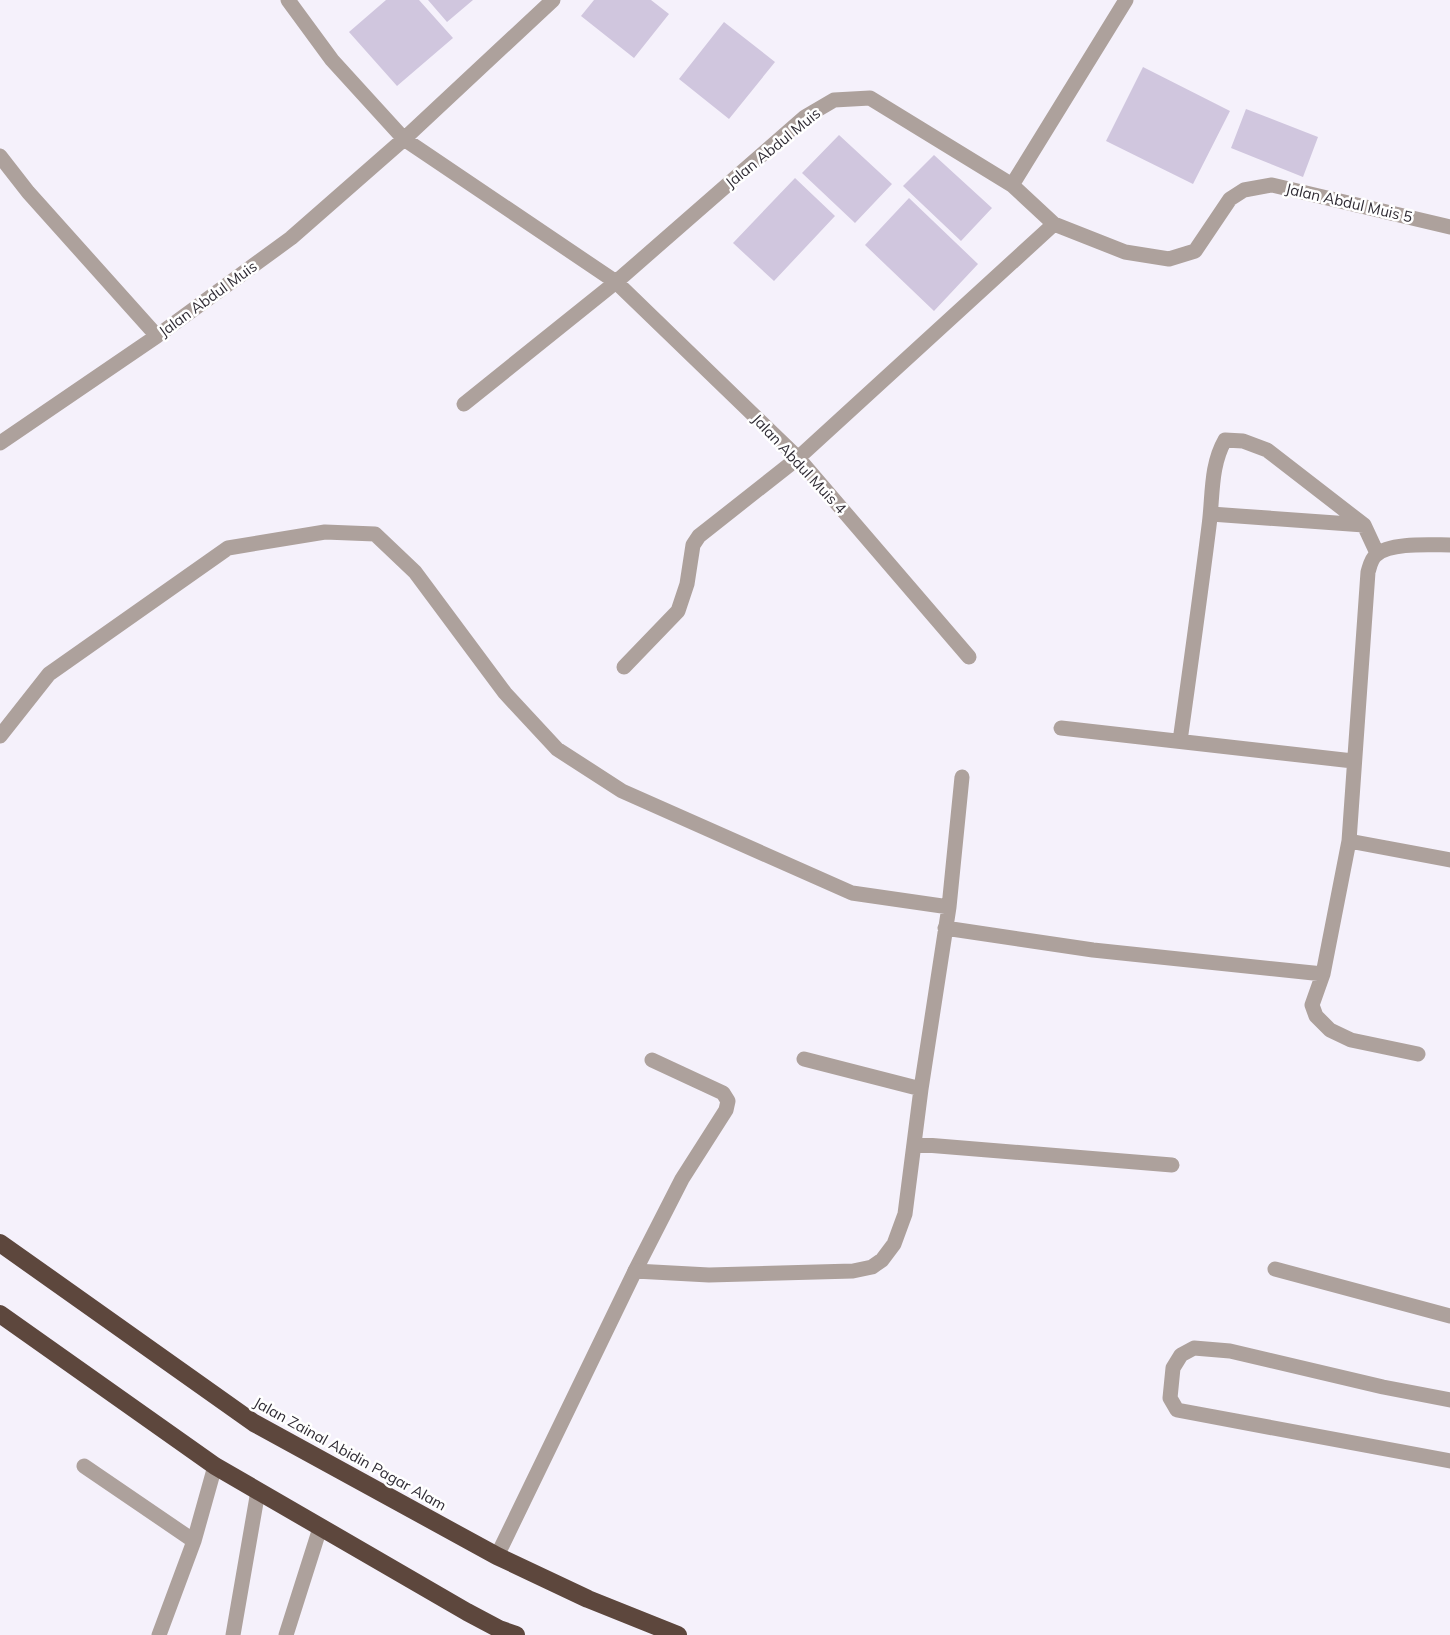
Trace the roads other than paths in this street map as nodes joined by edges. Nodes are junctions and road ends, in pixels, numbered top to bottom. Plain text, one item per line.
1 (288, 0) edge
2 (553, 0) edge
3 (1126, 0) edge
4 (404, 139) junction
5 (0, 156) edge
6 (1012, 185) junction
7 (1054, 224) junction
8 (1450, 227) edge
9 (616, 282) junction
10 (157, 336) junction
11 (464, 404) dead end
12 (0, 443) edge
13 (798, 458) junction
14 (1211, 514) junction
15 (1364, 525) junction
16 (1450, 545) edge
17 (1377, 553) junction
18 (969, 657) dead end
19 (624, 667) dead end
20 (1061, 728) dead end
21 (0, 736) edge
22 (1180, 741) junction
23 (1353, 761) junction
24 (962, 777) dead end
25 (1348, 841) junction
26 (1450, 860) edge
27 (949, 907) junction
28 (945, 928) junction
29 (1323, 974) junction
30 (1418, 1054) dead end
31 (804, 1059) dead end
32 (652, 1060) dead end
33 (921, 1089) junction
34 (914, 1144) junction
35 (1172, 1165) dead end
36 (0, 1243) edge
37 (1275, 1269) dead end
38 (634, 1271) junction
39 (0, 1314) edge
40 (1450, 1316) edge
41 (1450, 1400) edge
42 (1450, 1461) edge
43 (84, 1466) dead end
44 (215, 1466) junction
45 (258, 1491) junction
46 (320, 1528) junction
47 (194, 1541) junction
48 (497, 1556) junction
49 (504, 1633) edge
50 (159, 1635) edge
51 (233, 1635) edge
52 (285, 1635) edge
53 (678, 1635) edge

1 - 4 street
2 - 4 street, Jalan Abdul Muis
3 - 6 street
4 - 9 street
4 - 10 street, Jalan Abdul Muis
5 - 10 street
6 - 7 street, Jalan Abdul Muis 5
6 - 9 street, Jalan Abdul Muis
7 - 8 street, Jalan Abdul Muis 5
7 - 13 street
9 - 11 street, Jalan Abdul Muis
9 - 13 street, Jalan Abdul Muis 4
10 - 12 street, Jalan Abdul Muis
13 - 18 street, Jalan Abdul Muis 4
13 - 19 street
14 - 15 street
14 - 15 street
14 - 22 street
15 - 17 street
16 - 17 street
17 - 23 street
20 - 22 street
21 - 27 street
22 - 23 street
23 - 25 street
24 - 27 street
25 - 26 street
25 - 29 street
27 - 28 street
28 - 29 street
28 - 33 street
29 - 30 street
31 - 33 street
32 - 38 street
33 - 34 street
34 - 35 street
34 - 38 street
36 - 48 highway, Jalan Zainal Abidin Pagar Alam
37 - 40 street
38 - 48 street
39 - 44 highway
41 - 42 street
43 - 47 street
44 - 45 highway
44 - 47 street
45 - 46 highway
45 - 51 street
46 - 49 highway
46 - 52 street
47 - 50 street
48 - 53 highway, Jalan Zainal Abidin Pagar Alam

